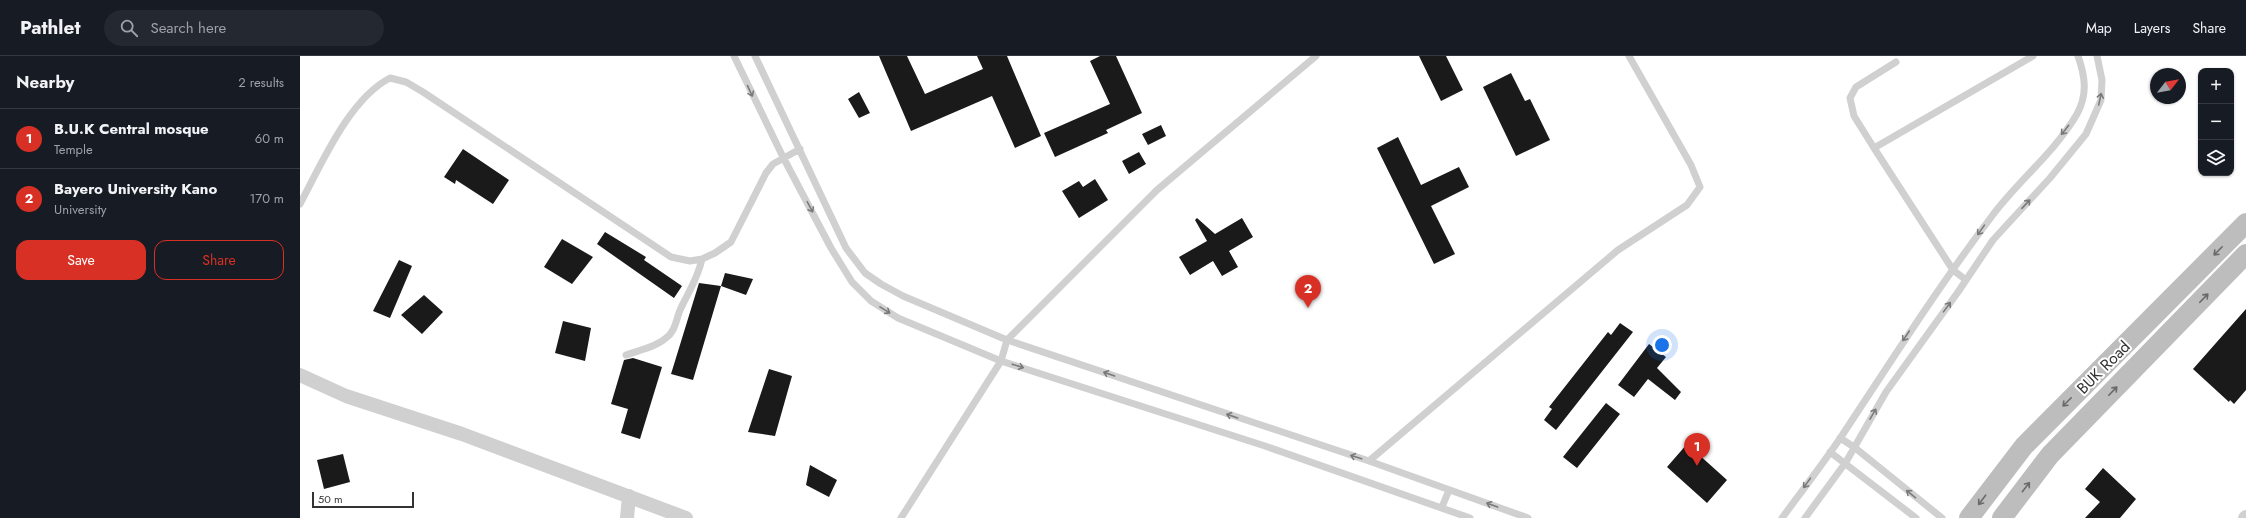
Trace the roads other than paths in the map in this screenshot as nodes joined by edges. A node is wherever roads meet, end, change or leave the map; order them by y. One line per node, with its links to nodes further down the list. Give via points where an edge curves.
1 (734, 56): 11 (lane, one-way to 11)
2 (755, 56): 10 (lane)
3 (1316, 56): 18 (lane, via 1157,190)
4 (1629, 56): 25 (lane, via 1691,165 1700,187 1687,205 1618,250)
5 (2033, 56): 9 (lane)
6 (2078, 56): 16 (lane, one-way to 16, via 2084,75 2085,93 2077,113 1993,214)
7 (2097, 56): 17 (lane, one-way to 7, via 1993,240 2086,134 2101,100 2102,80)
8 (1896, 62): 9 (lane, via 1866,79 1856,87 1850,98 1854,116)
9 (1874, 148): 16 (lane)
10 (800, 149): 11 (lane); 18 (lane, via 846,248 865,273 903,296)
11 (783, 157): 15 (lane, via 766,173 731,242); 20 (lane, one-way to 20, via 831,248 852,282 871,301 898,318)
12 (300, 204): 15 (lane, via 342,126 377,85 390,78 406,82 423,92 671,257 690,261)
13 (2246, 223): 39 (main road, BUK Road, one-way to 39, via 2024,446)
14 (2246, 254): 40 (main road, BUK Road, one-way to 14, via 2050,455)
15 (702, 259): 19 (lane, via 698,276 668,338)
16 (1953, 270): 17 (lane); 22 (lane, one-way to 22, via 1886,366)
17 (1966, 280): 23 (lane, one-way to 17, via 1886,392)
18 (1007, 340): 20 (lane); 25 (lane, one-way to 18)
19 (626, 355)
20 (1001, 361): 29 (lane, one-way to 29, via 1265,446); 32 (lane)
21 (300, 375): 28 (street, via 346,396 462,434)
22 (1840, 438): 23 (lane); 24 (lane)
23 (1854, 448): 26 (lane); 38 (lane, one-way to 23)
24 (1830, 452): 26 (lane); 35 (lane, one-way to 35)
25 (1369, 461): 27 (lane)
26 (1846, 462): 36 (lane); 37 (lane)
27 (1449, 490): 29 (lane); 34 (lane, one-way to 27)
28 (629, 496): 30 (street); 31 (street)
29 (1442, 507): 33 (lane)
30 (627, 518)
31 (686, 518)
32 (900, 518)
33 (1470, 518)
34 (1528, 518)
35 (1782, 518)
36 (1805, 518)
37 (1916, 518)
38 (1942, 518)
39 (1969, 518)
40 (2002, 518)

